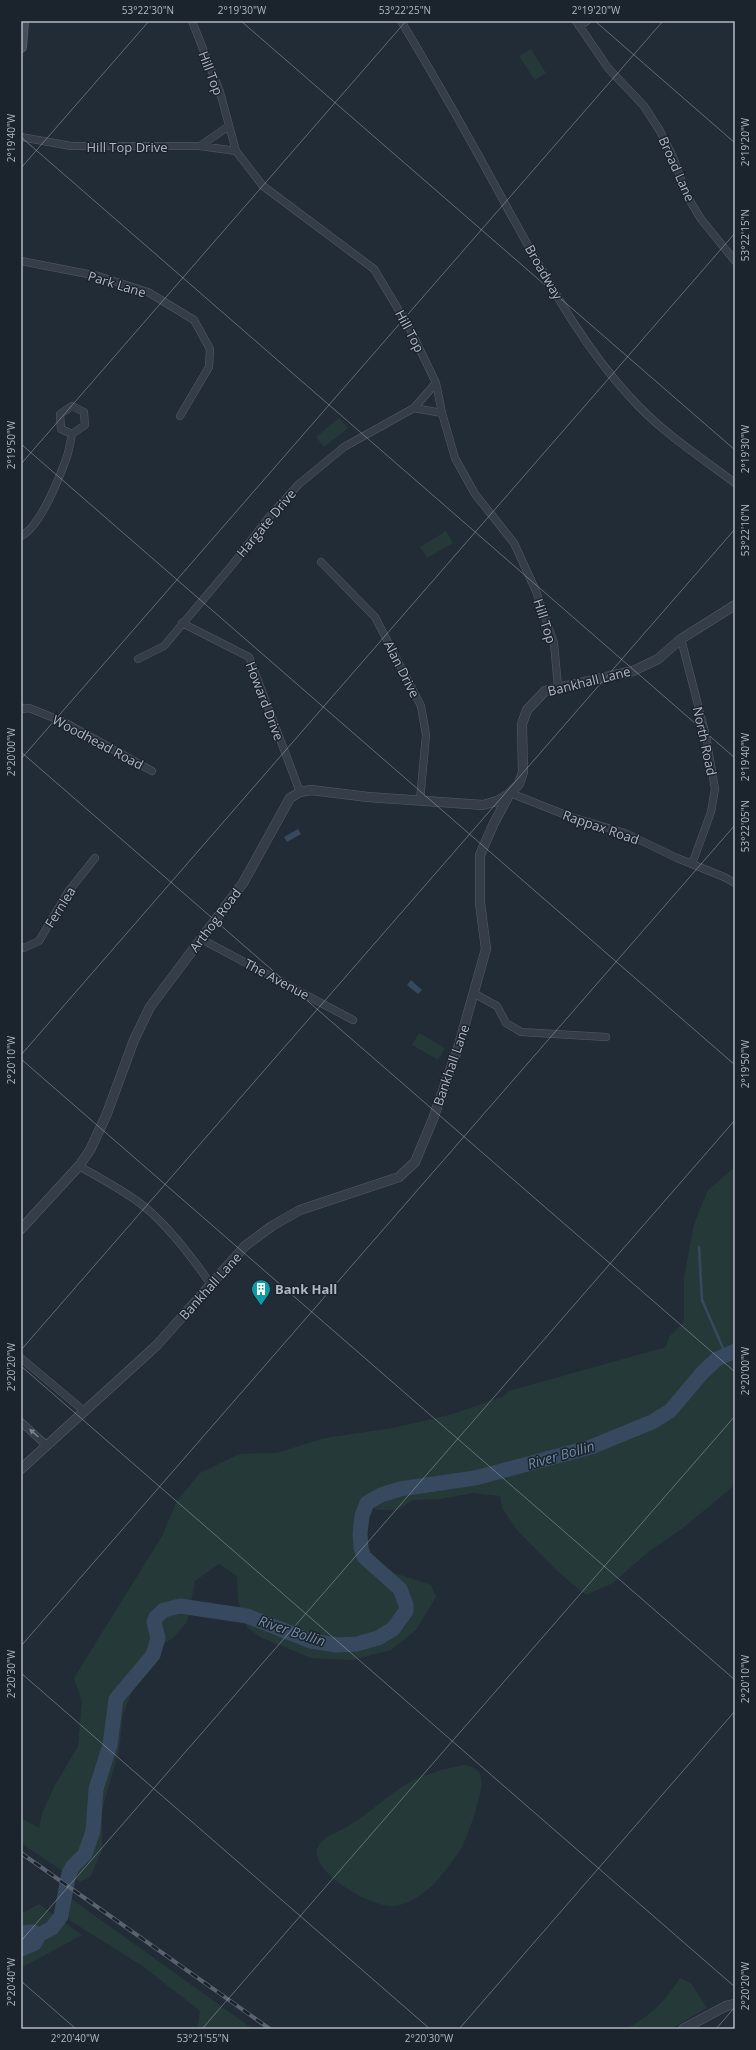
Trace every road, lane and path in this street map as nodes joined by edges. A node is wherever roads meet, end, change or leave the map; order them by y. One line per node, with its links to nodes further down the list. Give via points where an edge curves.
1 (23, 21): 6 (main road)
2 (192, 21): 8 (street, Hill Top, via 220,92)
3 (401, 21): 19 (street, Broadway, via 552,288 589,348 630,398 674,437)
4 (587, 21): 5 (street)
5 (577, 23): 13 (street, Broad Lane, via 608,68 644,106 673,157 687,196 701,219)
6 (21, 41): 7 (main road)
7 (21, 48)
8 (228, 126): 10 (street); 11 (street, Hill Top)
9 (21, 137): 10 (street, Hill Top Drive, via 71,146)
10 (200, 146): 11 (street, Hill Top Drive)
11 (236, 151): 14 (street, Hill Top, via 263,186 374,269 410,329)
12 (21, 261): 17 (street, Park Lane, via 98,276 148,292 194,320 210,349 209,368)
13 (735, 261)
14 (436, 383): 15 (street, Hargate Drive); 16 (street, Hill Top)
15 (414, 408): 16 (street); 23 (street, Hargate Drive, via 344,447 299,484)
16 (442, 413): 26 (street, Hill Top, via 455,458 475,494 514,543 536,591 554,643)
17 (180, 416)
18 (72, 434): 20 (street, via 66,461 42,513 28,533)
19 (735, 483)
20 (21, 536)
21 (321, 562): 31 (street, Alan Drive, via 375,617 421,706 426,736)
22 (735, 605): 24 (street, Bankhall Lane)
23 (182, 624): 25 (street, Hargate Drive, via 164,646); 29 (street, Howard Drive, via 249,657)
24 (682, 639): 26 (street, Bankhall Lane, via 658,658 632,671 594,681); 33 (street, North Road, via 706,736 715,789 711,812)
25 (138, 659)
26 (558, 686): 30 (street, Bankhall Lane, via 545,691 527,710 522,724 523,772 519,784)
27 (21, 708): 28 (street, Woodhead Road, via 29,708 64,722)
28 (152, 771)
29 (300, 792): 31 (street, via 311,790); 35 (street, Arthog Road, via 290,798 243,883)
30 (510, 793): 31 (street, via 497,801 483,805); 33 (street, Rappax Road, via 571,817 625,833); 37 (street, Bankhall Lane, via 480,855 480,903 486,949)
31 (420, 800)
32 (95, 858): 36 (street, Fernlea, via 68,892 39,941)
33 (692, 864): 34 (street, Rappax Road)
34 (735, 883)
35 (201, 939): 38 (street, The Avenue); 40 (street, Arthog Road, via 163,989 142,1022 106,1116 90,1150)
36 (21, 947)
37 (474, 994): 39 (street, via 497,1006 506,1023 521,1032); 42 (street, Bankhall Lane, via 440,1099 414,1162 399,1178 300,1210 272,1226 245,1246)
38 (353, 1020)
39 (606, 1036)
40 (79, 1166): 41 (street, Arthog Road); 42 (street, via 137,1201 188,1252)
41 (21, 1229)
42 (212, 1286): 44 (street, Bankhall Lane, via 157,1345)
43 (21, 1358): 44 (street)
44 (84, 1411): 46 (street, Bankhall Lane)
45 (21, 1422): 46 (street, one-way to 45)
46 (46, 1445): 47 (street, Bankhall Lane)
47 (21, 1469)
48 (735, 2004): 49 (street, via 726,2006)
49 (683, 2029)

